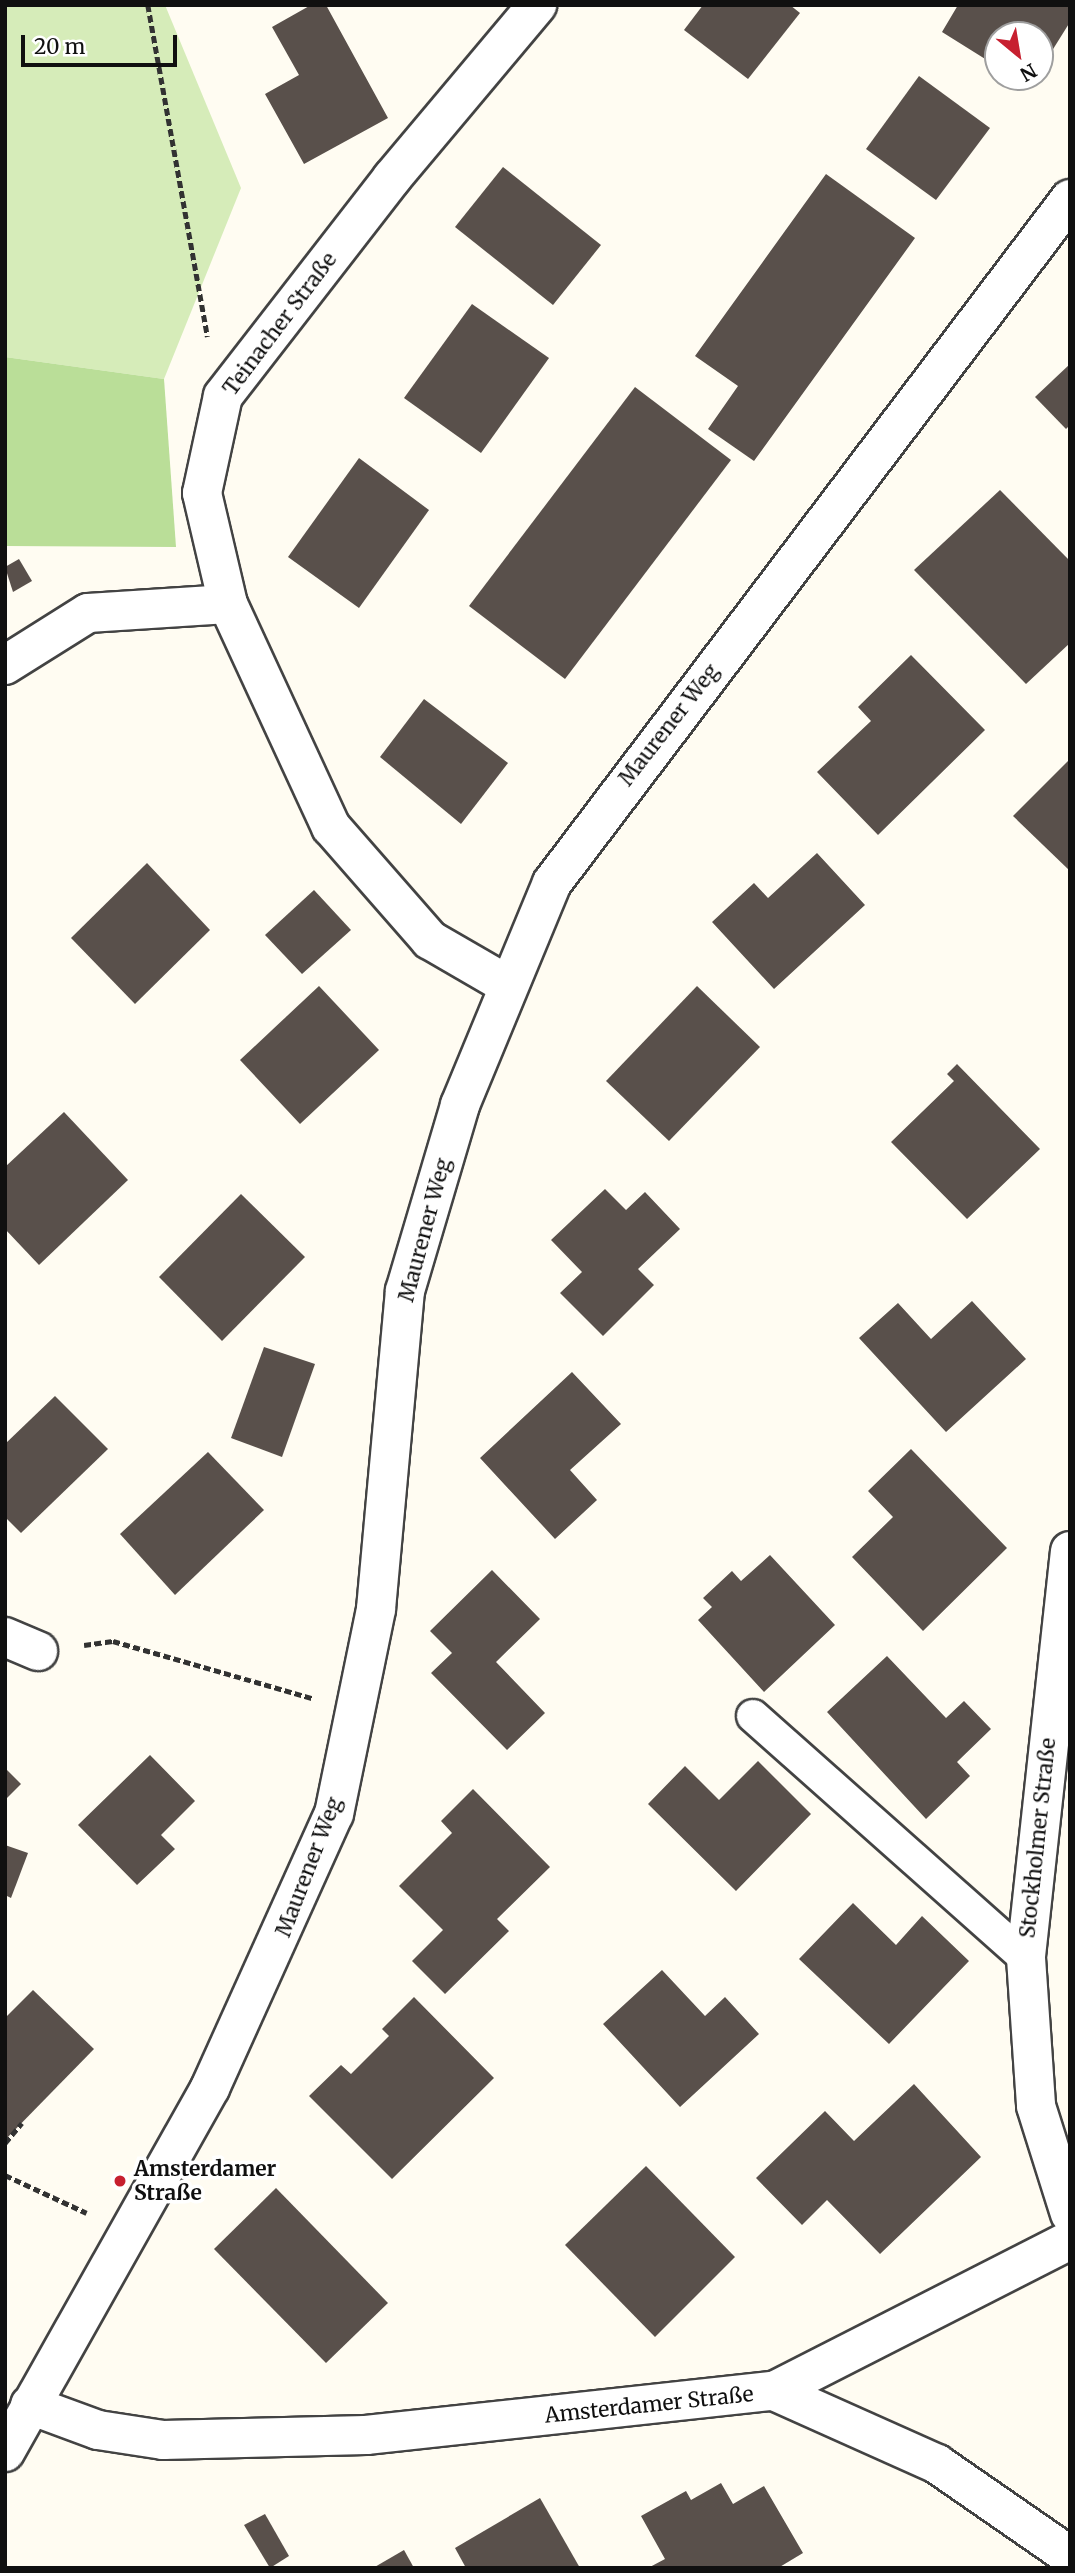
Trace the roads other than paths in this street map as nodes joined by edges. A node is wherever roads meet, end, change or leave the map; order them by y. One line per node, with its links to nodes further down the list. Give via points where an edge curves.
1 (537, 5): 3 (street, Teinacher Straße, via 392,178 223,396 202,493)
2 (1070, 199): 5 (street, Maurener Weg, via 600,814 552,883)
3 (228, 604): 4 (street, via 88,613); 5 (street, Teinacher Straße, via 331,827 430,940)
4 (5, 665)
5 (506, 984): 12 (street, Maurener Weg, via 460,1105 405,1291 376,1609 359,1710 334,1814 291,1919 210,2088)
6 (1070, 1551): 8 (street, Stockholmer Straße)
7 (753, 1716): 8 (lane, Stockholmer Straße)
8 (1026, 1958): 9 (street, Stockholmer Straße, via 1036,2106)
9 (1070, 2214)
10 (1070, 2240): 11 (street, Amsterdamer Straße)
11 (774, 2391): 12 (street, Amsterdamer Straße, via 366,2435 163,2440 98,2430); 14 (street, via 937,2464)
12 (30, 2405): 13 (street, Maurener Weg)
13 (5, 2452)
14 (1070, 2556)

